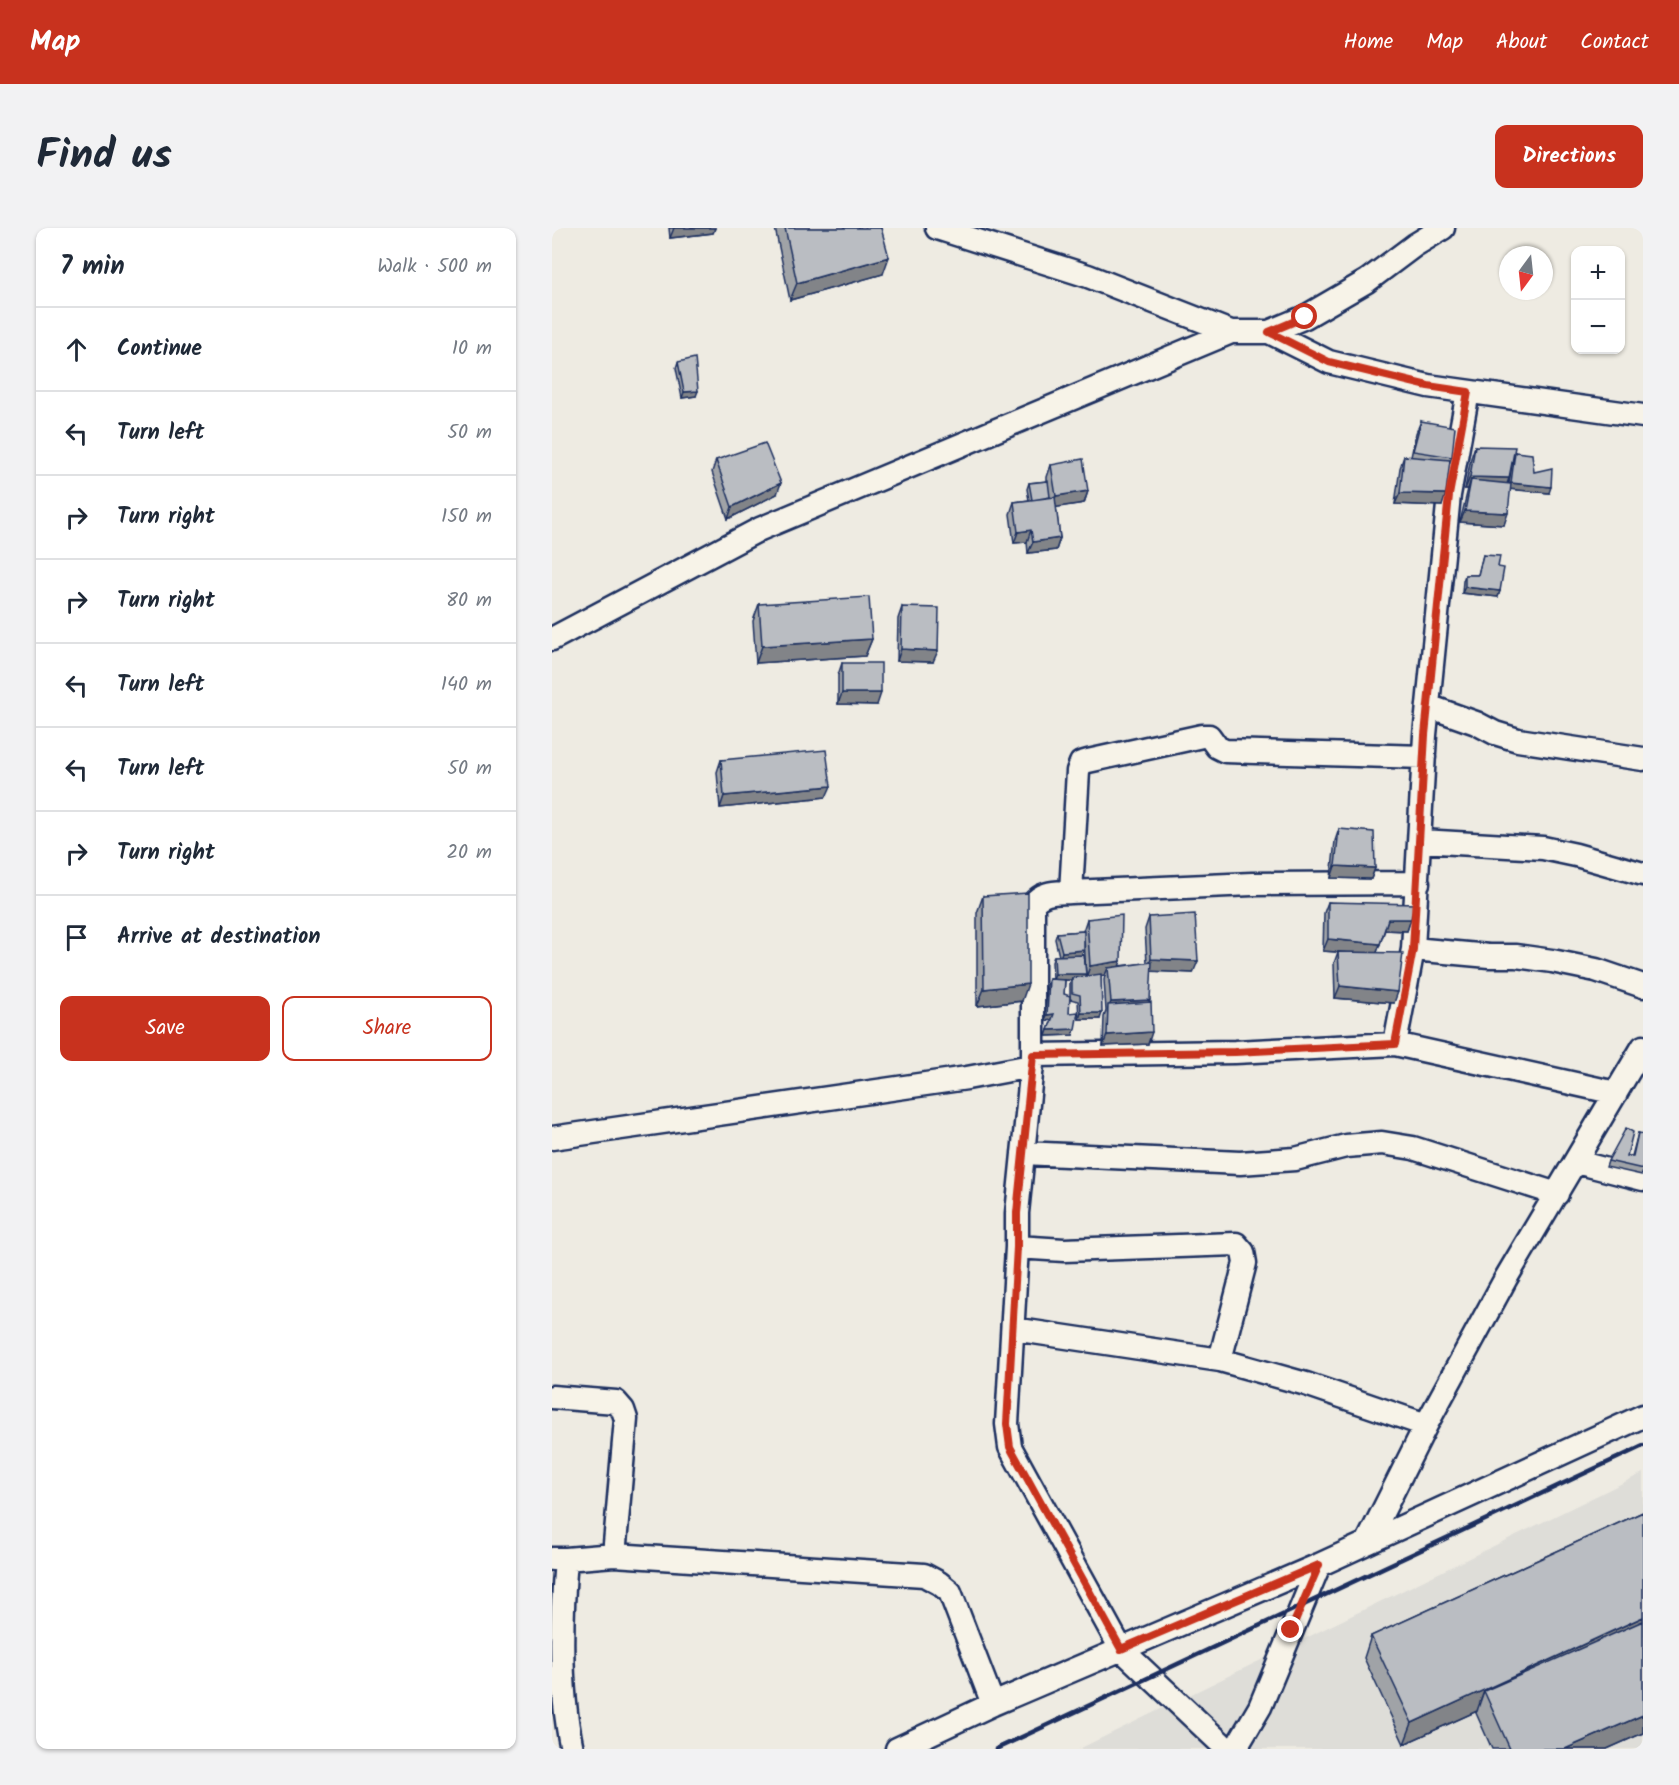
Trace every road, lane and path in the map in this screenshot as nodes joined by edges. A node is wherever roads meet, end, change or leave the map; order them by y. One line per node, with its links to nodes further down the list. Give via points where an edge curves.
1 (937, 228): 3 (street, via 1088,276)
2 (1443, 228): 4 (street, via 1367,281 1305,317)
3 (1231, 332): 4 (street); 7 (street, via 760,529)
4 (1269, 332): 5 (street, via 1329,362)
5 (1468, 392): 6 (street); 8 (street, via 1449,495)
6 (1643, 416)
7 (552, 639)
8 (1428, 706): 9 (street); 10 (street, via 1518,740)
9 (1424, 758): 11 (street); 14 (street, via 1225,752 1209,736 1202,736 1088,760 1078,771)
10 (1643, 759)
11 (1421, 841): 12 (street, via 1543,848); 13 (street)
12 (1643, 874)
13 (1418, 883): 14 (street, via 1252,884); 15 (street)
14 (1071, 892): 19 (street, via 1049,893 1034,904)
15 (1413, 949): 16 (street, via 1552,960); 17 (street)
16 (1643, 986)
17 (1395, 1044): 19 (street); 20 (street)
18 (1643, 1047): 20 (street)
19 (1032, 1061): 21 (street, via 944,1081); 22 (street)
20 (1616, 1093): 23 (street)
21 (552, 1138)
22 (1023, 1153): 25 (street, via 1240,1163 1295,1159 1346,1146 1382,1143 1413,1148); 26 (street)
23 (1576, 1162): 24 (street); 25 (street)
24 (1643, 1179)
25 (1557, 1194): 31 (street)
26 (1017, 1247): 27 (street); 28 (street, via 1064,1250 1236,1244 1245,1263)
27 (1013, 1329): 28 (street); 36 (street, via 1007,1424 1010,1447)
28 (1220, 1360): 31 (street)
29 (552, 1397): 33 (street, via 616,1402 624,1410)
30 (1643, 1416): 32 (street)
31 (1426, 1425): 32 (street)
32 (1368, 1541): 35 (street)
33 (614, 1555): 34 (street); 37 (street, via 924,1575 950,1592)
34 (559, 1559): 38 (street, via 563,1671)
35 (1319, 1565): 36 (street); 41 (street, via 1260,1707)
36 (1121, 1649): 37 (street); 40 (street)
37 (993, 1704): 39 (street)
38 (572, 1749)
39 (897, 1749)
40 (1227, 1749)
41 (1238, 1749)

